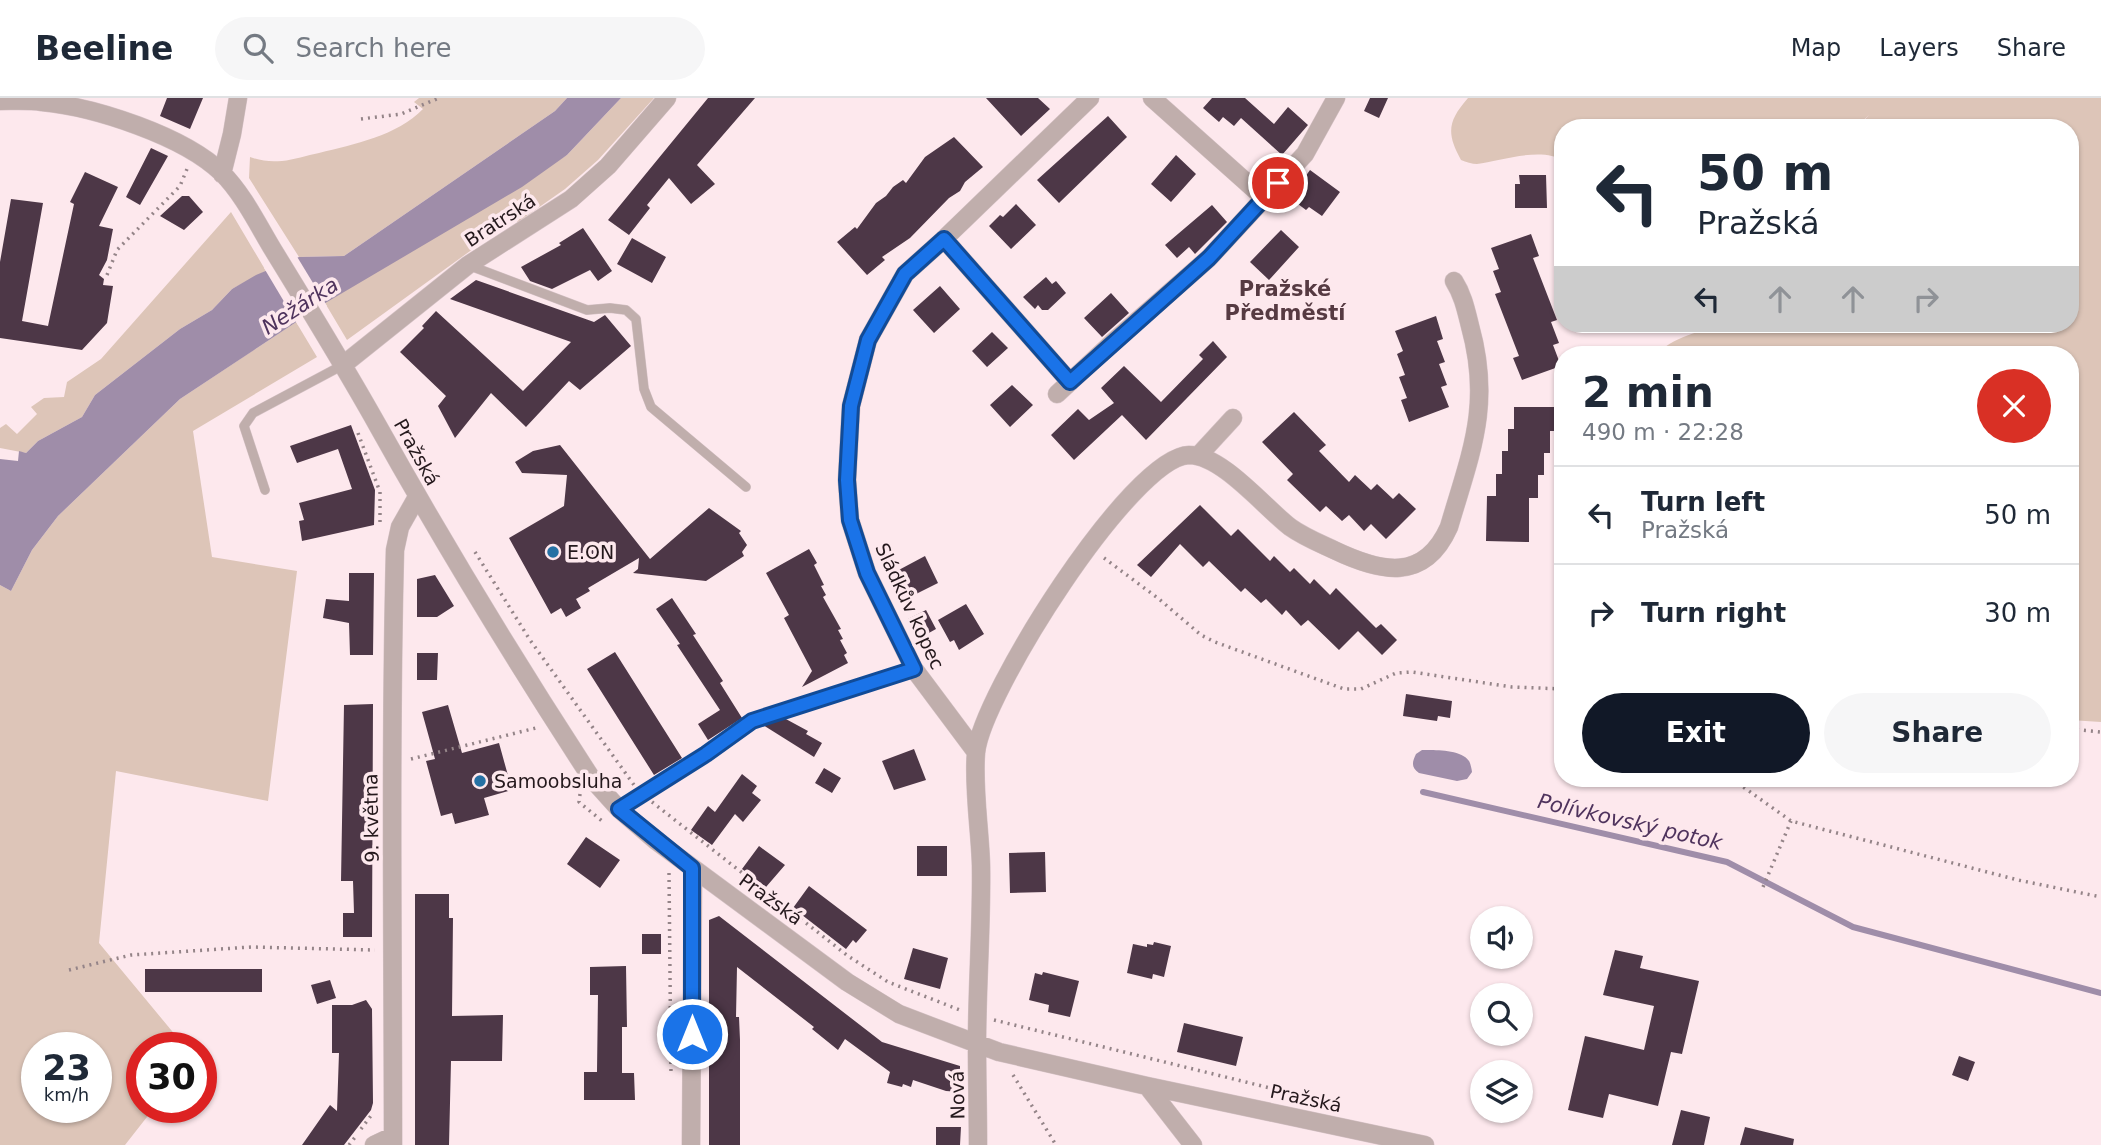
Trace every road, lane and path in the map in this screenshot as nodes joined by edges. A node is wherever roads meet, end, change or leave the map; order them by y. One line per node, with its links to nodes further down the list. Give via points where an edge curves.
1 (238, 98): 10 (street)
2 (439, 98): 8 (path, via 401,114)
3 (667, 98): 13 (street, Bratrská, via 608,166 571,199)
4 (1090, 98): 12 (street, Sládkův kopec)
5 (1152, 98): 11 (street)
6 (1336, 98): 11 (street, via 1305,153)
7 (0, 101): 10 (street, via 67,105 114,118 167,137)
8 (360, 119)
9 (188, 167): 14 (path, via 180,186 117,250)
10 (222, 174): 16 (street, Pražská)
11 (1264, 198): 17 (street, via 1209,258)
12 (944, 239): 17 (street); 28 (street, Sládkův kopec, via 905,274 868,340 851,406 850,520 867,573)
13 (468, 265): 16 (street, Bratrská); 22 (lane, via 587,310 626,310 636,319 644,389 651,407)
14 (107, 275)
15 (1454, 281): 21 (street, via 1476,350 1480,414 1449,527 1428,559 1407,568 1354,560 1290,527 1218,464)
16 (340, 359): 23 (lane, via 253,413 244,426); 24 (street, Pražská)
17 (1070, 382): 18 (street)
18 (1057, 394)
19 (1233, 418): 21 (street)
20 (355, 425): 25 (path, via 380,492)
21 (1198, 456): 26 (street, via 1178,457 1162,466)
22 (746, 487)
23 (265, 490)
24 (417, 497): 30 (street, Pražská); 45 (street, 9. května, via 400,527 395,551)
25 (380, 528)
26 (1088, 547): 29 (path, via 1201,635 1344,689 1361,690 1396,673 1412,673); 33 (street, via 1052,596 995,699)
27 (545, 660): 37 (path)
28 (914, 669): 33 (street, Sládkův kopec); 37 (lane, via 752,721)
29 (1554, 689)
30 (556, 723): 34 (path); 38 (street, Pražská, via 592,779)
31 (2079, 730): 32 (path)
32 (2101, 732)
33 (976, 752): 47 (street, via 981,866)
34 (413, 759)
35 (1743, 787): 39 (path)
36 (580, 790): 40 (path, via 579,802)
37 (642, 794): 38 (lane); 47 (path, via 848,956 888,982)
38 (619, 809): 42 (street, Pražská)
39 (1791, 821): 43 (path); 44 (path)
40 (609, 826)
41 (660, 866): 50 (path, via 670,874)
42 (692, 868): 48 (street, Pražská, via 870,997 899,1014); 55 (street)
43 (1763, 887)
44 (2101, 897)
45 (394, 951): 46 (path, via 251,947 131,956); 53 (street, 9. května)
46 (69, 970)
47 (978, 1016): 48 (street); 52 (path, via 1327,1102)
48 (977, 1044): 49 (street, Pražská); 56 (street, Nová)
49 (999, 1052): 51 (street, Pražská); 57 (path)
50 (671, 1076)
51 (1147, 1086): 52 (street, Pražská); 58 (street)
52 (1336, 1125): 59 (street, Pražská)
53 (393, 1141): 54 (street)
54 (374, 1145)
55 (691, 1145)
56 (978, 1145)
57 (1056, 1145)
58 (1193, 1145)
59 (1424, 1145)

